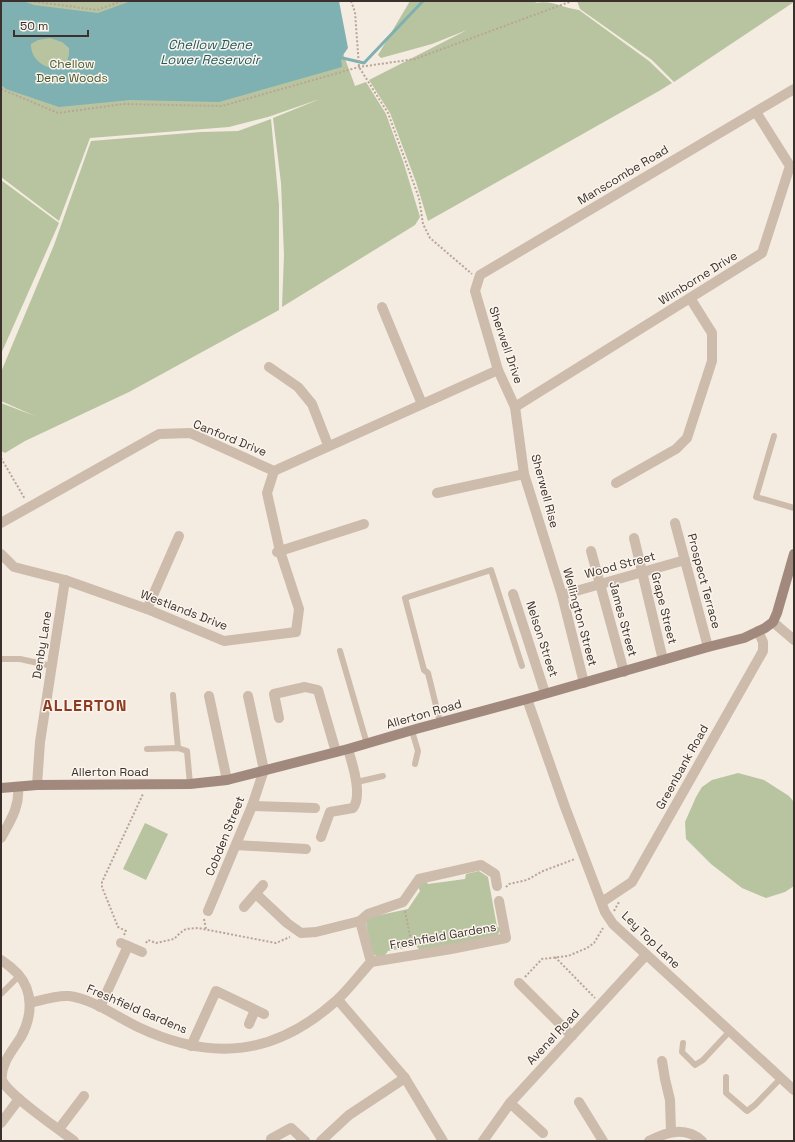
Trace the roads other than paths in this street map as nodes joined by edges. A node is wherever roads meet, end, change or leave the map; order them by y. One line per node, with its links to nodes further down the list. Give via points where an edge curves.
1 (794, 89): 2 (street, Manscombe Road)
2 (756, 112): 3 (street, Manscombe Road, via 480,275); 4 (street, Wimborne Drive, via 790,166 762,253)
3 (474, 291): 7 (street, Sherwell Drive)
4 (690, 298): 9 (street, Wimborne Drive); 14 (street, via 712,333 712,361 687,438 676,449)
5 (382, 307): 8 (street)
6 (269, 367): 11 (street, via 298,387 312,404)
7 (498, 370): 8 (street, Canford Drive); 9 (street, Sherwell Drive)
8 (422, 404): 11 (street, Canford Drive)
9 (515, 407): 13 (street, Sherwell Rise)
10 (774, 436): 16 (lane, via 756,497)
11 (328, 445): 12 (street, Canford Drive)
12 (274, 471): 17 (street, Canford Drive, via 190,433 159,434); 23 (street, Westlands Drive, via 267,493)
13 (524, 474): 15 (street); 26 (street, Sherwell Rise)
14 (616, 484)
15 (437, 493)
16 (794, 508)
17 (1, 523)
18 (675, 523): 27 (street, Prospect Terrace)
19 (364, 524): 23 (street)
20 (179, 536): 33 (street)
21 (634, 538): 28 (street, Grape Street)
22 (591, 551): 30 (street, James Street)
23 (278, 552): 33 (street, Westlands Drive, via 299,609 296,632 224,641)
24 (1, 554): 29 (street, Westlands Drive, via 14,567)
25 (794, 554): 34 (street)
26 (550, 558): 32 (street, Wellington Street)
27 (685, 560): 28 (street, Wood Street); 37 (street, Prospect Terrace)
28 (642, 572): 30 (street, Wood Street); 40 (street, Grape Street)
29 (65, 580): 33 (street, Westlands Drive); 41 (street, Denby Lane)
30 (600, 584): 32 (street, Wood Street); 43 (street, James Street)
31 (513, 594): 45 (street, Nelson Street)
32 (562, 595): 44 (street, Wellington Street)
33 (148, 609)
34 (773, 622): 35 (street, Allerton Road); 36 (street)
35 (758, 631): 37 (street, Allerton Road, via 744,638); 77 (street, Greenbank Road, via 763,642 763,651 632,882)
36 (794, 640)
37 (708, 647): 40 (street, Allerton Road)
38 (340, 651): 53 (lane)
39 (1, 659): 41 (lane, via 20,659)
40 (663, 660): 43 (street, Allerton Road)
41 (52, 666): 64 (street, Denby Lane, via 40,742)
42 (522, 666): 51 (lane, via 492,570 405,598)
43 (624, 672): 44 (street, Allerton Road)
44 (584, 683): 45 (street, Allerton Road)
45 (546, 693): 49 (street, Allerton Road)
46 (173, 695): 54 (lane)
47 (209, 696): 61 (street)
48 (248, 696): 59 (street)
49 (527, 699): 51 (street, Allerton Road); 77 (street, Ley Top Lane)
50 (279, 718): 57 (street, via 274,694 305,687 318,690)
51 (440, 722): 52 (street, Allerton Road)
52 (412, 731): 53 (street, Allerton Road); 58 (lane, via 418,751)
53 (367, 744): 56 (street, Allerton Road)
54 (178, 748): 55 (lane); 63 (lane, via 187,751)
55 (147, 749)
56 (348, 749): 57 (street, Allerton Road); 62 (street)
57 (336, 752): 59 (street, Allerton Road)
58 (415, 764)
59 (264, 770): 61 (street, Allerton Road); 67 (street, Cobden Street)
60 (383, 776): 62 (lane)
61 (227, 780): 63 (street, Allerton Road)
62 (357, 782): 69 (street, via 355,805 353,808 330,812)
63 (190, 784): 64 (street, Allerton Road)
64 (37, 786): 65 (street, Allerton Road)
65 (18, 787): 66 (street, Allerton Road); 70 (street, via 16,809)
66 (1, 788)
67 (252, 806): 68 (street); 71 (street, Cobden Street)
68 (315, 808)
69 (321, 837)
70 (1, 838)
71 (236, 846): 72 (street); 79 (street, Cobden Street)
72 (306, 849)
73 (263, 885): 75 (street)
74 (501, 887): 80 (street, via 495,874 481,865 419,879 403,902 368,914)
75 (256, 894): 78 (street); 80 (street, via 301,934)
76 (499, 901): 84 (street, Freshfield Gardens, via 506,938)
77 (602, 902): 82 (street, Ley Top Lane, via 613,924)
78 (244, 906)
79 (208, 911)
80 (360, 921): 84 (street)
81 (142, 952): 90 (street, via 124,944)
82 (646, 955): 92 (street, Ley Top Lane); 93 (street, Avenel Road)
83 (1, 960): 85 (street)
84 (371, 962): 88 (street, Freshfield Gardens)
85 (19, 976): 87 (lane); 89 (street)
86 (519, 983): 93 (street)
87 (1, 994)
88 (338, 1000): 95 (street, Freshfield Gardens, via 311,1021 261,1044 228,1049); 99 (street)
89 (30, 1003): 90 (street, Freshfield Gardens, via 68,996); 97 (street, via 26,1027 2,1064)
90 (100, 1007): 95 (street, Freshfield Gardens, via 139,1027)
91 (249, 1024): 95 (street, via 260,1012 216,991)
92 (730, 1031): 94 (lane, via 695,1065 682,1052); 100 (street, Ley Top Lane)
93 (572, 1036): 105 (street, Avenel Road)
94 (683, 1043)
95 (191, 1046)
96 (662, 1061): 108 (street, via 670,1100)
97 (1, 1070): 103 (street, via 5,1086)
98 (726, 1077): 100 (lane, via 726,1093 747,1111)
99 (405, 1078): 113 (street, via 348,1115); 114 (street)
100 (781, 1078): 101 (street, Ley Top Lane)
101 (794, 1090)
102 (84, 1096): 107 (street)
103 (19, 1099): 106 (street); 107 (street)
104 (580, 1102): 116 (street)
105 (510, 1103): 109 (street); 115 (street, Avenel Road)
106 (1, 1123)
107 (59, 1129): 110 (street)
108 (671, 1132): 117 (street); 118 (street, via 692,1135)
109 (543, 1133)
110 (74, 1141)
111 (272, 1141): 112 (street, via 291,1128)
112 (305, 1141)
113 (322, 1141)
114 (443, 1141)
115 (483, 1141)
116 (603, 1141)
117 (649, 1141)
118 (702, 1141)

